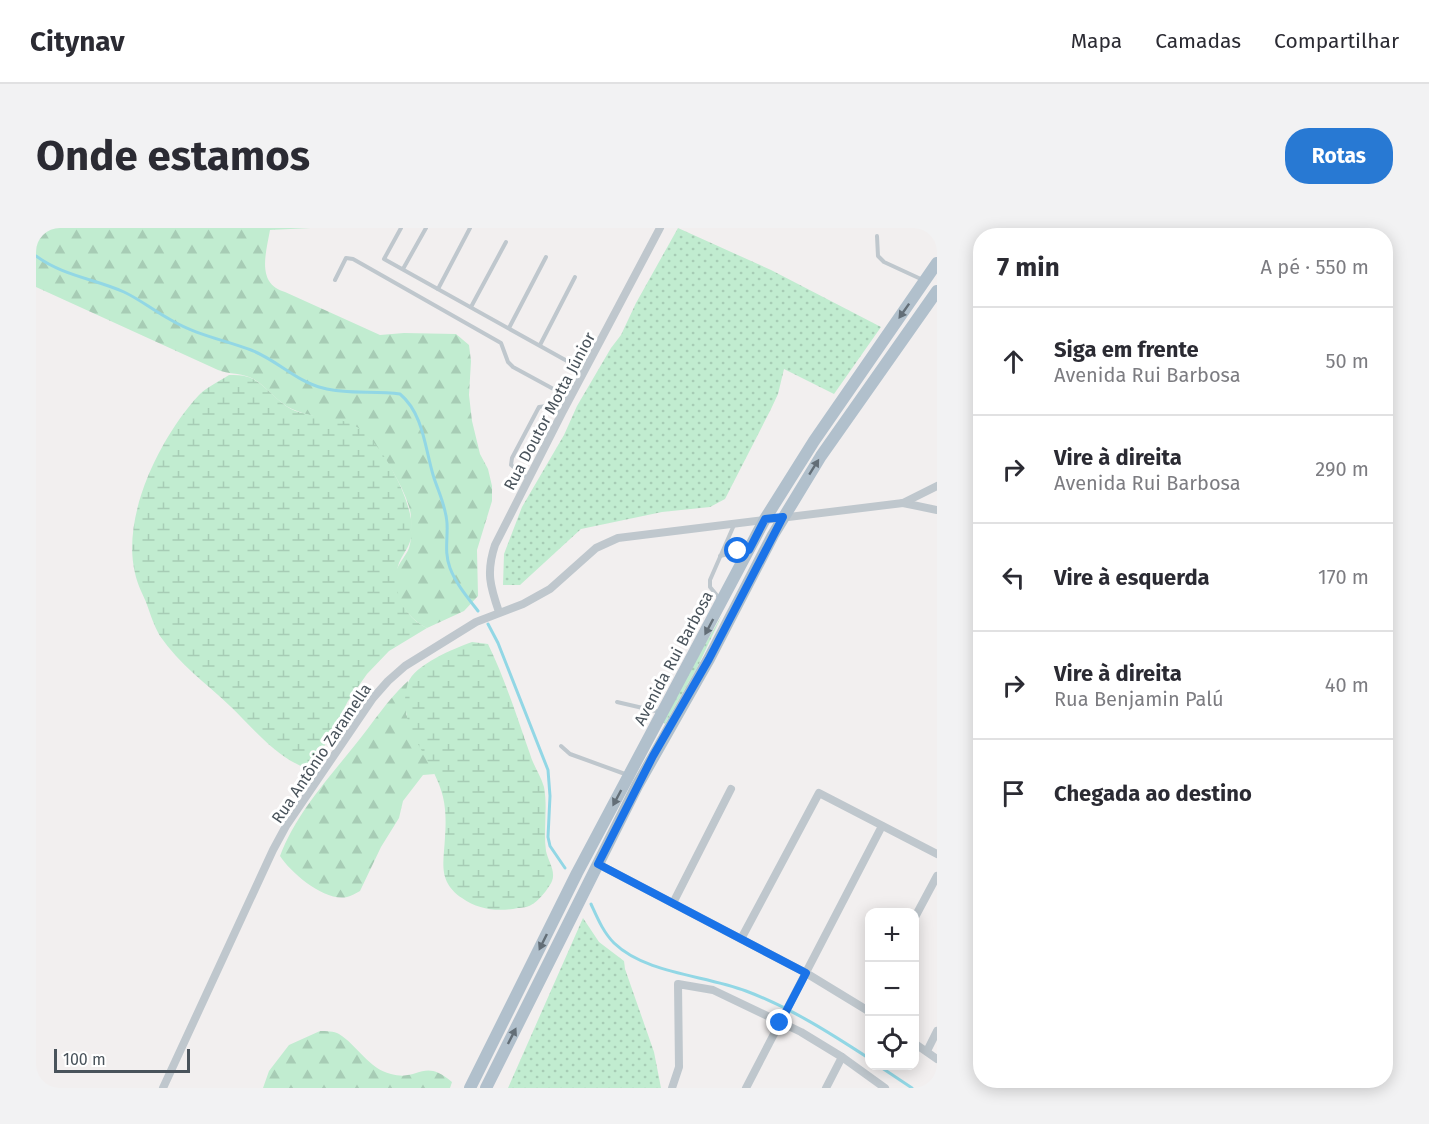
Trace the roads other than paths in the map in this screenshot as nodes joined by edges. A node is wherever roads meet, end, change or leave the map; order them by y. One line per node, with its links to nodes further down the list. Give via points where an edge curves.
1 (401, 228): 9 (lane, via 384,259)
2 (426, 228): 9 (lane)
3 (470, 228): 13 (lane)
4 (660, 228): 18 (street, Rua Doutor Motta Júnior)
5 (877, 236): 12 (lane, via 878,256 884,262)
6 (506, 242): 15 (lane)
7 (546, 257): 16 (lane)
8 (937, 263): 12 (main road, Avenida Rui Barbosa)
9 (403, 269): 13 (lane)
10 (576, 277): 17 (lane)
11 (335, 279): 19 (lane, via 346,258 353,259 501,343 513,367)
12 (925, 281): 26 (main road, Avenida Rui Barbosa, one-way to 26)
13 (438, 289): 15 (lane)
14 (934, 299): 25 (main road, Avenida Rui Barbosa, one-way to 14, via 827,448)
15 (471, 307): 16 (lane)
16 (509, 328): 17 (lane)
17 (540, 345): 18 (lane)
18 (585, 371): 19 (street, Rua Doutor Motta Júnior)
19 (571, 399): 20 (street, Rua Doutor Motta Júnior)
20 (562, 412): 21 (street, Rua Doutor Motta Júnior); 21 (lane, via 538,407 512,458 511,465)
21 (529, 479): 31 (street, Rua Doutor Motta Júnior, via 490,561 490,586)
22 (937, 486): 23 (street)
23 (903, 503): 24 (street); 25 (street, Rua Antônio Zaramella)
24 (937, 510)
25 (783, 517): 26 (street, Rua Antônio Zaramella); 39 (main road, Avenida Rui Barbosa)
26 (765, 519): 27 (street, Rua Antônio Zaramella); 28 (main road, Avenida Rui Barbosa)
27 (735, 523): 29 (lane); 31 (street, Rua Antônio Zaramella, via 633,534 606,543 550,589)
28 (749, 550): 29 (lane); 30 (main road, Avenida Rui Barbosa)
29 (720, 556): 30 (lane, via 710,587)
30 (722, 601): 33 (main road, Avenida Rui Barbosa, one-way to 33)
31 (499, 612): 52 (street, Rua Antônio Zaramella, via 405,666 373,698 273,850)
32 (617, 702): 33 (lane)
33 (663, 713): 35 (main road, Avenida Rui Barbosa)
34 (561, 746): 35 (lane, via 570,754)
35 (629, 775): 53 (main road, Avenida Rui Barbosa, one-way to 53)
36 (731, 789): 41 (street)
37 (882, 826): 38 (street); 43 (street, via 819,793); 44 (street)
38 (937, 854)
39 (598, 864): 41 (street); 54 (main road, Avenida Rui Barbosa, one-way to 39)
40 (937, 876): 42 (street)
41 (673, 903): 43 (street)
42 (919, 911)
43 (741, 939): 44 (street)
44 (806, 973): 45 (street); 46 (street)
45 (865, 1007)
46 (782, 1019): 50 (street); 55 (street, via 713,990 678,984 679,1067); 56 (street)
47 (937, 1031): 49 (street)
48 (919, 1046): 49 (street)
49 (927, 1052): 51 (street)
50 (842, 1057): 57 (street); 58 (street)
51 (937, 1059)
52 (163, 1088)
53 (470, 1088)
54 (486, 1088)
55 (672, 1088)
56 (746, 1088)
57 (826, 1088)
58 (885, 1088)

